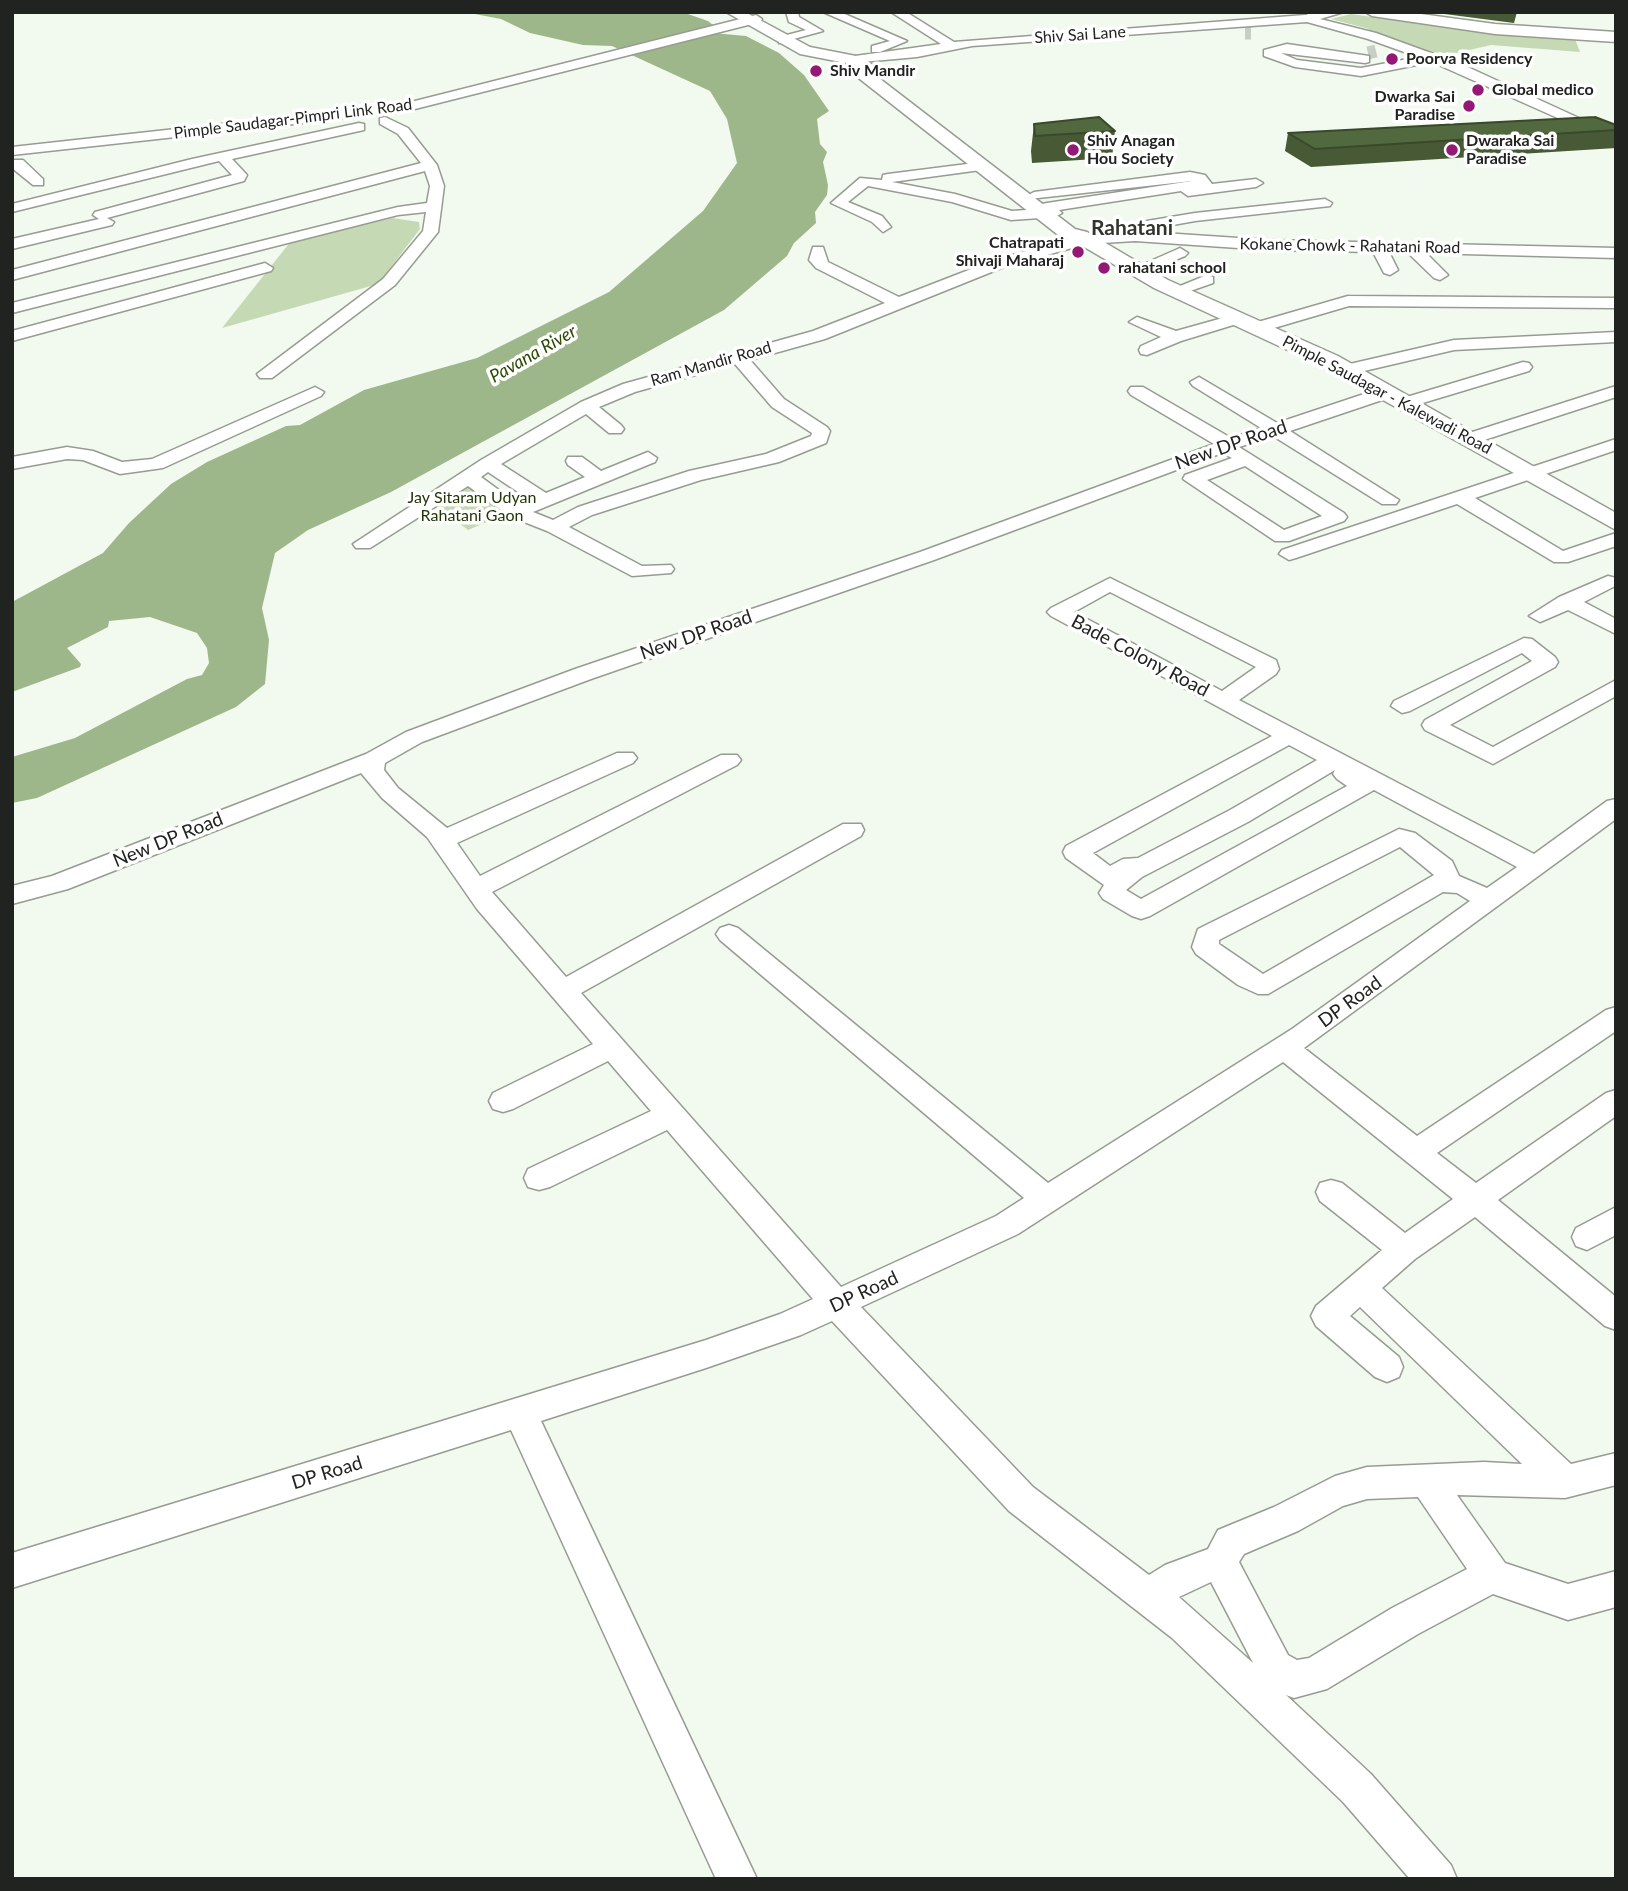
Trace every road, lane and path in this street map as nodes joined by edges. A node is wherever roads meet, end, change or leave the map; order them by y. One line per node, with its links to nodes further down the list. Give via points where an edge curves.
1 (792, 12): 13 (street, via 793,19 817,31)
2 (829, 12): 19 (street, via 901,41)
3 (1338, 12): 8 (street)
4 (1372, 12): 12 (main road, via 1495,29)
5 (1411, 12): 11 (main road)
6 (924, 13): 7 (street)
7 (900, 14): 14 (street)
8 (1312, 16): 10 (street, Shiv Sai Lane); 17 (street)
9 (743, 19): 13 (main road); 18 (street, Pimple Saudagar-Pimpri Link Road)
10 (1227, 26): 14 (street, Shiv Sai Lane); 15 (street, via 1234,33 1321,34)
11 (1616, 31)
12 (1616, 37)
13 (783, 40): 19 (main road, via 806,51)
14 (951, 46): 19 (street, Shiv Sai Lane)
15 (1390, 47): 16 (street); 20 (street)
16 (1371, 58): 16 (street, via 1285,48 1268,53 1285,61 1367,72); 20 (street)
17 (1433, 58): 20 (street); 24 (street)
18 (588, 59): 21 (street, Pimple Saudagar-Pimpri Link Road); 21 (street, Pimple Saudagar-Pimpri Link Road, via 541,74 531,84)
19 (848, 59): 23 (main road, Pimple Saudagar - Kalewadi Road)
20 (1418, 60)
21 (421, 105): 22 (street); 26 (street, Pimple Saudagar-Pimpri Link Road, via 97,139)
22 (386, 121): 25 (street); 27 (street, via 404,131)
23 (940, 128): 28 (main road, Pimple Saudagar - Kalewadi Road); 35 (main road, Pimple Saudagar - Kalewadi Road)
24 (1616, 140)
25 (223, 157): 36 (street); 38 (street, via 240,175 235,181)
26 (20, 163): 29 (street, Pimple Saudagar-Pimpri Link Road)
27 (430, 165): 37 (street, via 437,186); 44 (street)
28 (989, 171): 31 (street); 33 (street); 35 (main road, Pimple Saudagar - Kalewadi Road)
29 (12, 178)
30 (1117, 178): 35 (street)
31 (865, 181): 33 (street); 39 (street, via 838,205 877,219)
32 (1256, 183): 35 (street)
33 (905, 188): 35 (street, via 1011,216)
34 (1325, 203): 40 (street, via 1152,224)
35 (1042, 206): 35 (street, via 1190,176 1206,183); 41 (main road, Pimple Saudagar - Kalewadi Road)
36 (12, 208)
37 (434, 208): 52 (street, via 398,211); 73 (street, via 430,232 389,282)
38 (101, 216): 42 (street); 44 (street)
39 (883, 227)
40 (1135, 236): 41 (street, Kokane Chowk - Rahatani Road); 43 (street, Kokane Chowk - Rahatani Road)
41 (1083, 238): 54 (main road, Pimple Saudagar - Kalewadi Road); 60 (street, Ram Mandir Road, via 998,264)
42 (12, 244)
43 (1240, 244): 45 (street, Kokane Chowk - Rahatani Road); 48 (street)
44 (133, 245): 52 (street); 55 (street)
45 (1378, 247): 46 (street, Kokane Chowk - Rahatani Road); 53 (street)
46 (1411, 247): 50 (street, Kokane Chowk - Rahatani Road); 56 (street)
47 (818, 250): 60 (street, via 817,260 822,265)
48 (1203, 251)
49 (1180, 253): 54 (street)
50 (1616, 253)
51 (265, 268): 65 (street)
52 (165, 270): 62 (street)
53 (1390, 270)
54 (1136, 271): 59 (main road, Pimple Saudagar - Kalewadi Road)
55 (12, 275)
56 (1440, 275)
57 (1207, 280): 59 (street)
58 (236, 291): 69 (street)
59 (1176, 291): 64 (main road, Pimple Saudagar - Kalewadi Road)
60 (898, 303): 70 (street, Ram Mandir Road, via 819,335)
61 (1616, 303): 64 (street, via 1348,301)
62 (12, 308)
63 (1137, 322): 66 (street)
64 (1247, 323): 66 (street); 72 (main road, Pimple Saudagar - Kalewadi Road)
65 (12, 336)
66 (1175, 337): 68 (street)
67 (1616, 337): 72 (street, via 1454,345)
68 (1147, 350)
69 (12, 351)
70 (738, 356): 79 (street, Ram Mandir Road, via 629,388); 100 (street, via 778,403 821,430 820,439 772,458 696,475 585,511)
71 (1524, 367): 78 (street, New DP Road)
72 (1347, 370): 78 (main road, Pimple Saudagar - Kalewadi Road)
73 (266, 374)
74 (1199, 382): 81 (street)
75 (1137, 391): 84 (street)
76 (1616, 391): 82 (street)
77 (316, 392): 89 (street, via 156,464 120,468 67,453)
78 (1397, 397): 81 (street, New DP Road); 82 (main road, Pimple Saudagar - Kalewadi Road)
79 (587, 407): 80 (street); 90 (street, Ram Mandir Road)
80 (615, 429)
81 (1278, 429): 84 (street, New DP Road); 96 (street)
82 (1469, 439): 91 (main road, Pimple Saudagar - Kalewadi Road)
83 (1616, 444): 91 (street)
84 (1227, 446): 86 (street, New DP Road); 87 (street)
85 (648, 458): 94 (street)
86 (1186, 459): 92 (street); 114 (street, New DP Road, via 927,556 583,674 414,737)
87 (1247, 460): 92 (street); 92 (street, via 1337,517 1282,537 1192,479)
88 (575, 461): 94 (street)
89 (12, 463)
90 (488, 464): 93 (street, Ram Mandir Road); 97 (street)
91 (1528, 472): 95 (street); 99 (main road, Pimple Saudagar - Kalewadi Road)
92 (1208, 473)
93 (468, 477): 98 (street); 102 (street, Ram Mandir Road)
94 (599, 478): 97 (street)
95 (1458, 496): 101 (street, via 1561,558); 103 (street)
96 (1389, 500)
97 (545, 501): 98 (street)
98 (516, 512): 100 (street)
99 (1612, 516)
100 (554, 527): 104 (street, via 639,572)
101 (1616, 539)
102 (363, 544)
103 (1289, 554)
104 (664, 569)
105 (1608, 582): 106 (street)
106 (1566, 601): 107 (street); 108 (street)
107 (1540, 616)
108 (1616, 628)
109 (1616, 687): 111 (street, via 1493,757)
110 (1223, 701): 110 (street, Bade Colony Road, via 1200,688 1058,612 1110,584 1268,665); 112 (street, Bade Colony Road)
111 (1433, 725): 111 (street, via 1547,662 1547,660 1524,644 1402,706)
112 (1287, 737): 116 (street, Bade Colony Road); 116 (street, via 1075,852 1108,878)
113 (625, 758): 119 (street)
114 (374, 759): 119 (street, via 372,771 390,793); 122 (street, New DP Road, via 59,883)
115 (729, 760): 121 (street)
116 (1327, 760): 116 (street, via 1133,871 1112,893 1141,910 1365,786); 120 (street, Bade Colony Road)
117 (1613, 813): 120 (street, DP Road)
118 (852, 830): 125 (street)
119 (442, 840): 121 (street)
120 (1536, 866): 123 (street, DP Road)
121 (476, 889): 125 (street)
122 (12, 895)
123 (1465, 895): 123 (street, via 1443,867 1406,839 1393,839 1207,935 1205,947 1258,985 1268,984); 128 (street, DP Road)
124 (729, 934): 136 (street)
125 (563, 991): 127 (street)
126 (1616, 1017): 132 (street)
127 (612, 1047): 129 (street); 131 (street)
128 (1284, 1048): 132 (street); 136 (street, DP Road)
129 (503, 1101)
130 (1616, 1101): 135 (street)
131 (671, 1115): 133 (street); 141 (street)
132 (1416, 1152): 135 (street)
133 (539, 1178)
134 (1331, 1192): 139 (street)
135 (1475, 1199): 139 (street); 142 (street)
136 (1029, 1213): 141 (street, DP Road)
137 (1616, 1219): 138 (street)
138 (1587, 1237)
139 (1404, 1250): 140 (street)
140 (1360, 1287): 143 (street, via 1327,1316); 147 (street)
141 (838, 1305): 144 (street, DP Road, via 706,1354); 152 (street, via 1021,1499)
142 (1616, 1316)
143 (1387, 1367)
144 (520, 1412): 149 (street, DP Road); 153 (street)
145 (1616, 1469): 147 (street)
146 (1427, 1481): 147 (street); 148 (street, via 1367,1483 1335,1492 1231,1542); 150 (street)
147 (1565, 1482)
148 (1220, 1562): 150 (street, via 1275,1668 1294,1679 1314,1676); 152 (street, via 1178,1577)
149 (12, 1571)
150 (1492, 1575): 151 (street, via 1568,1602)
151 (1616, 1589)
152 (1150, 1595): 154 (street, via 1351,1782)
153 (737, 1879)
154 (1437, 1879)

